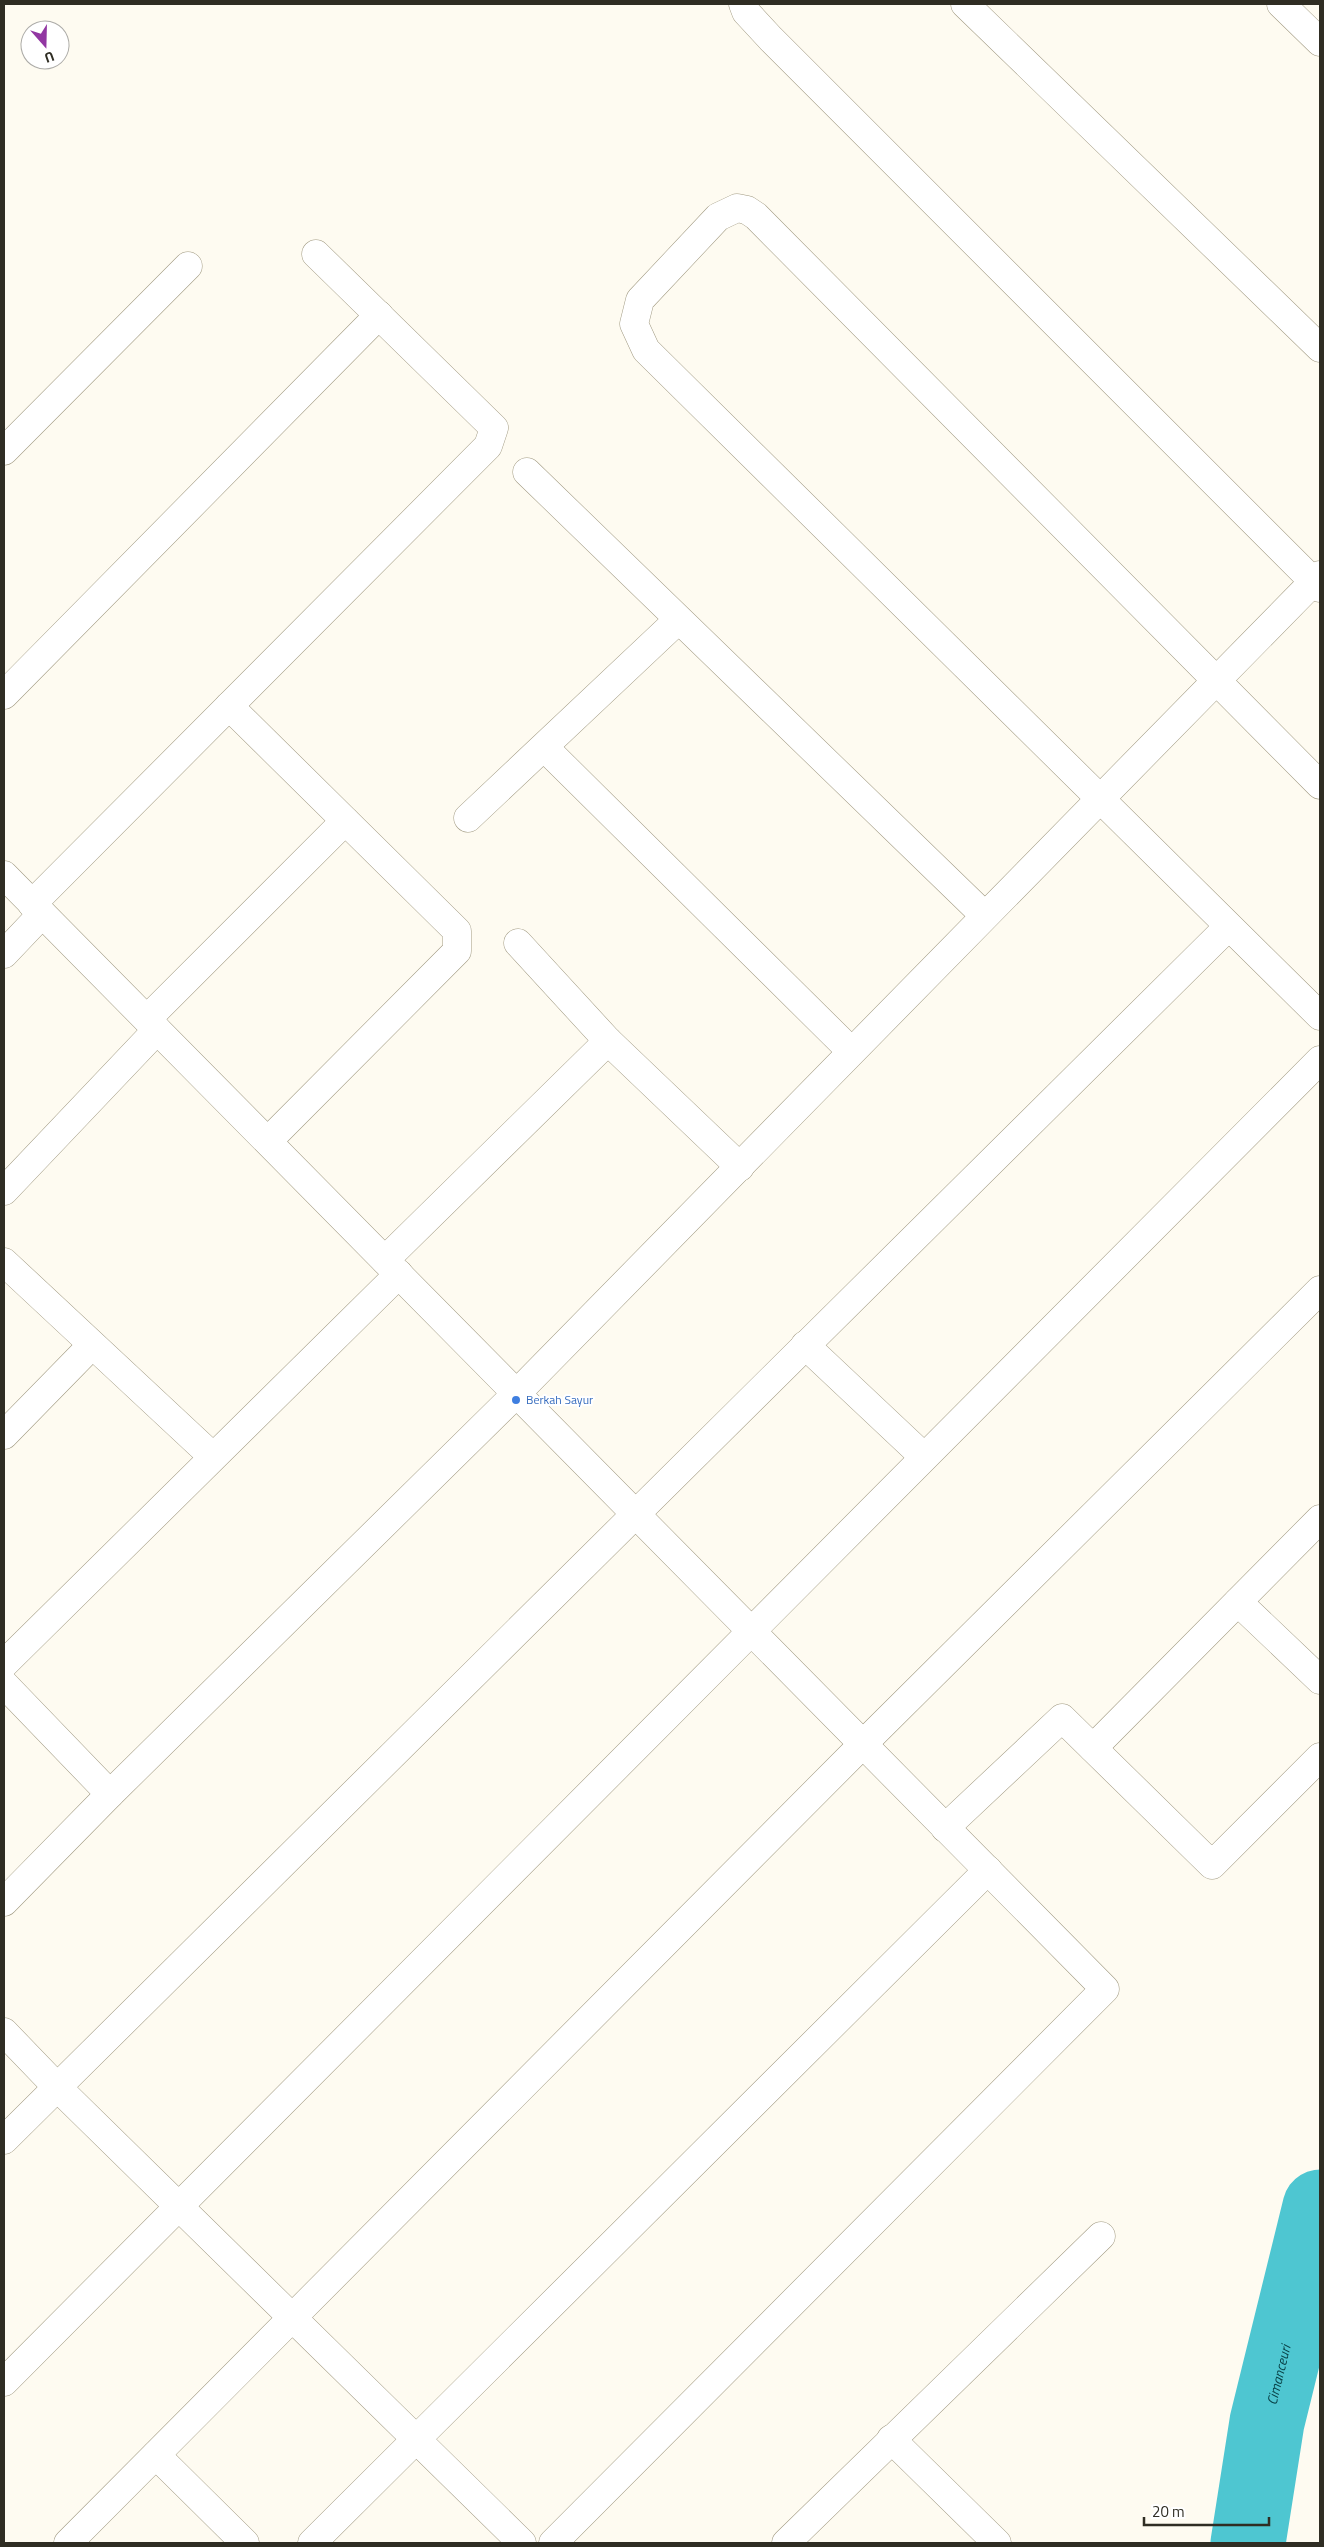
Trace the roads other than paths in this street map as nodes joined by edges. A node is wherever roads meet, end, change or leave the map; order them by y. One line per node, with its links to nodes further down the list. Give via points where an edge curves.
1 (743, 4): 11 (street, via 746,12 771,38)
2 (965, 4): 8 (street)
3 (1281, 4): 4 (street)
4 (1320, 42)
5 (316, 254): 7 (street)
6 (188, 266): 9 (street)
7 (379, 315): 14 (street); 15 (street, via 494,428 488,446)
8 (1320, 348)
9 (4, 451)
10 (527, 472): 12 (street)
11 (1318, 582): 13 (street)
12 (678, 620): 16 (street); 23 (street)
13 (1216, 681): 17 (street); 18 (street); 18 (street, via 756,216 737,208 718,217 640,300 634,324 646,350)
14 (4, 695)
15 (229, 706): 20 (street); 22 (street)
16 (545, 748): 19 (street); 30 (street)
17 (1320, 785)
18 (1101, 799): 23 (street); 24 (street)
19 (468, 818)
20 (345, 821): 28 (street); 32 (street, via 456,931 457,951)
21 (4, 875): 22 (street)
22 (37, 909): 26 (street); 28 (street)
23 (984, 915): 30 (street)
24 (1228, 927): 27 (street); 39 (street)
25 (518, 943): 29 (street)
26 (4, 954)
27 (1320, 1016)
28 (152, 1025): 32 (street); 34 (street)
29 (608, 1042): 33 (street); 36 (street)
30 (851, 1051): 33 (street)
31 (1320, 1060): 43 (street)
32 (268, 1141): 36 (street)
33 (740, 1167): 40 (street)
34 (4, 1191)
35 (4, 1262): 38 (street)
36 (392, 1267): 40 (street); 42 (street)
37 (1320, 1290): 51 (street)
38 (92, 1344): 41 (street); 42 (street)
39 (805, 1345): 43 (street); 44 (street)
40 (517, 1393): 44 (street); 54 (street)
41 (4, 1435)
42 (212, 1456): 48 (street)
43 (924, 1457): 47 (street)
44 (635, 1513): 47 (street); 59 (street)
45 (1320, 1519): 46 (street)
46 (1238, 1602): 49 (street); 52 (street)
47 (752, 1631): 51 (street); 61 (street)
48 (4, 1664)
49 (1320, 1680)
50 (4, 1684): 54 (street)
51 (862, 1744): 55 (street); 63 (street)
52 (1092, 1748): 53 (street, via 1212,1865); 55 (street, via 1062,1718)
53 (1320, 1757)
54 (110, 1794): 57 (street)
55 (946, 1828): 56 (street)
56 (988, 1870): 65 (street); 72 (street, via 1105,1988)
57 (4, 1902)
58 (4, 2032): 59 (street)
59 (56, 2086): 60 (street); 61 (street)
60 (4, 2140)
61 (178, 2206): 63 (street); 64 (street)
62 (1101, 2236): 66 (street)
63 (292, 2318): 65 (street); 67 (street)
64 (4, 2382)
65 (416, 2439): 70 (street); 71 (street)
66 (891, 2439): 73 (street); 74 (street)
67 (156, 2455): 68 (street); 69 (street)
68 (68, 2543)
69 (245, 2543)
70 (312, 2543)
71 (522, 2543)
72 (552, 2543)
73 (786, 2543)
74 (997, 2543)

